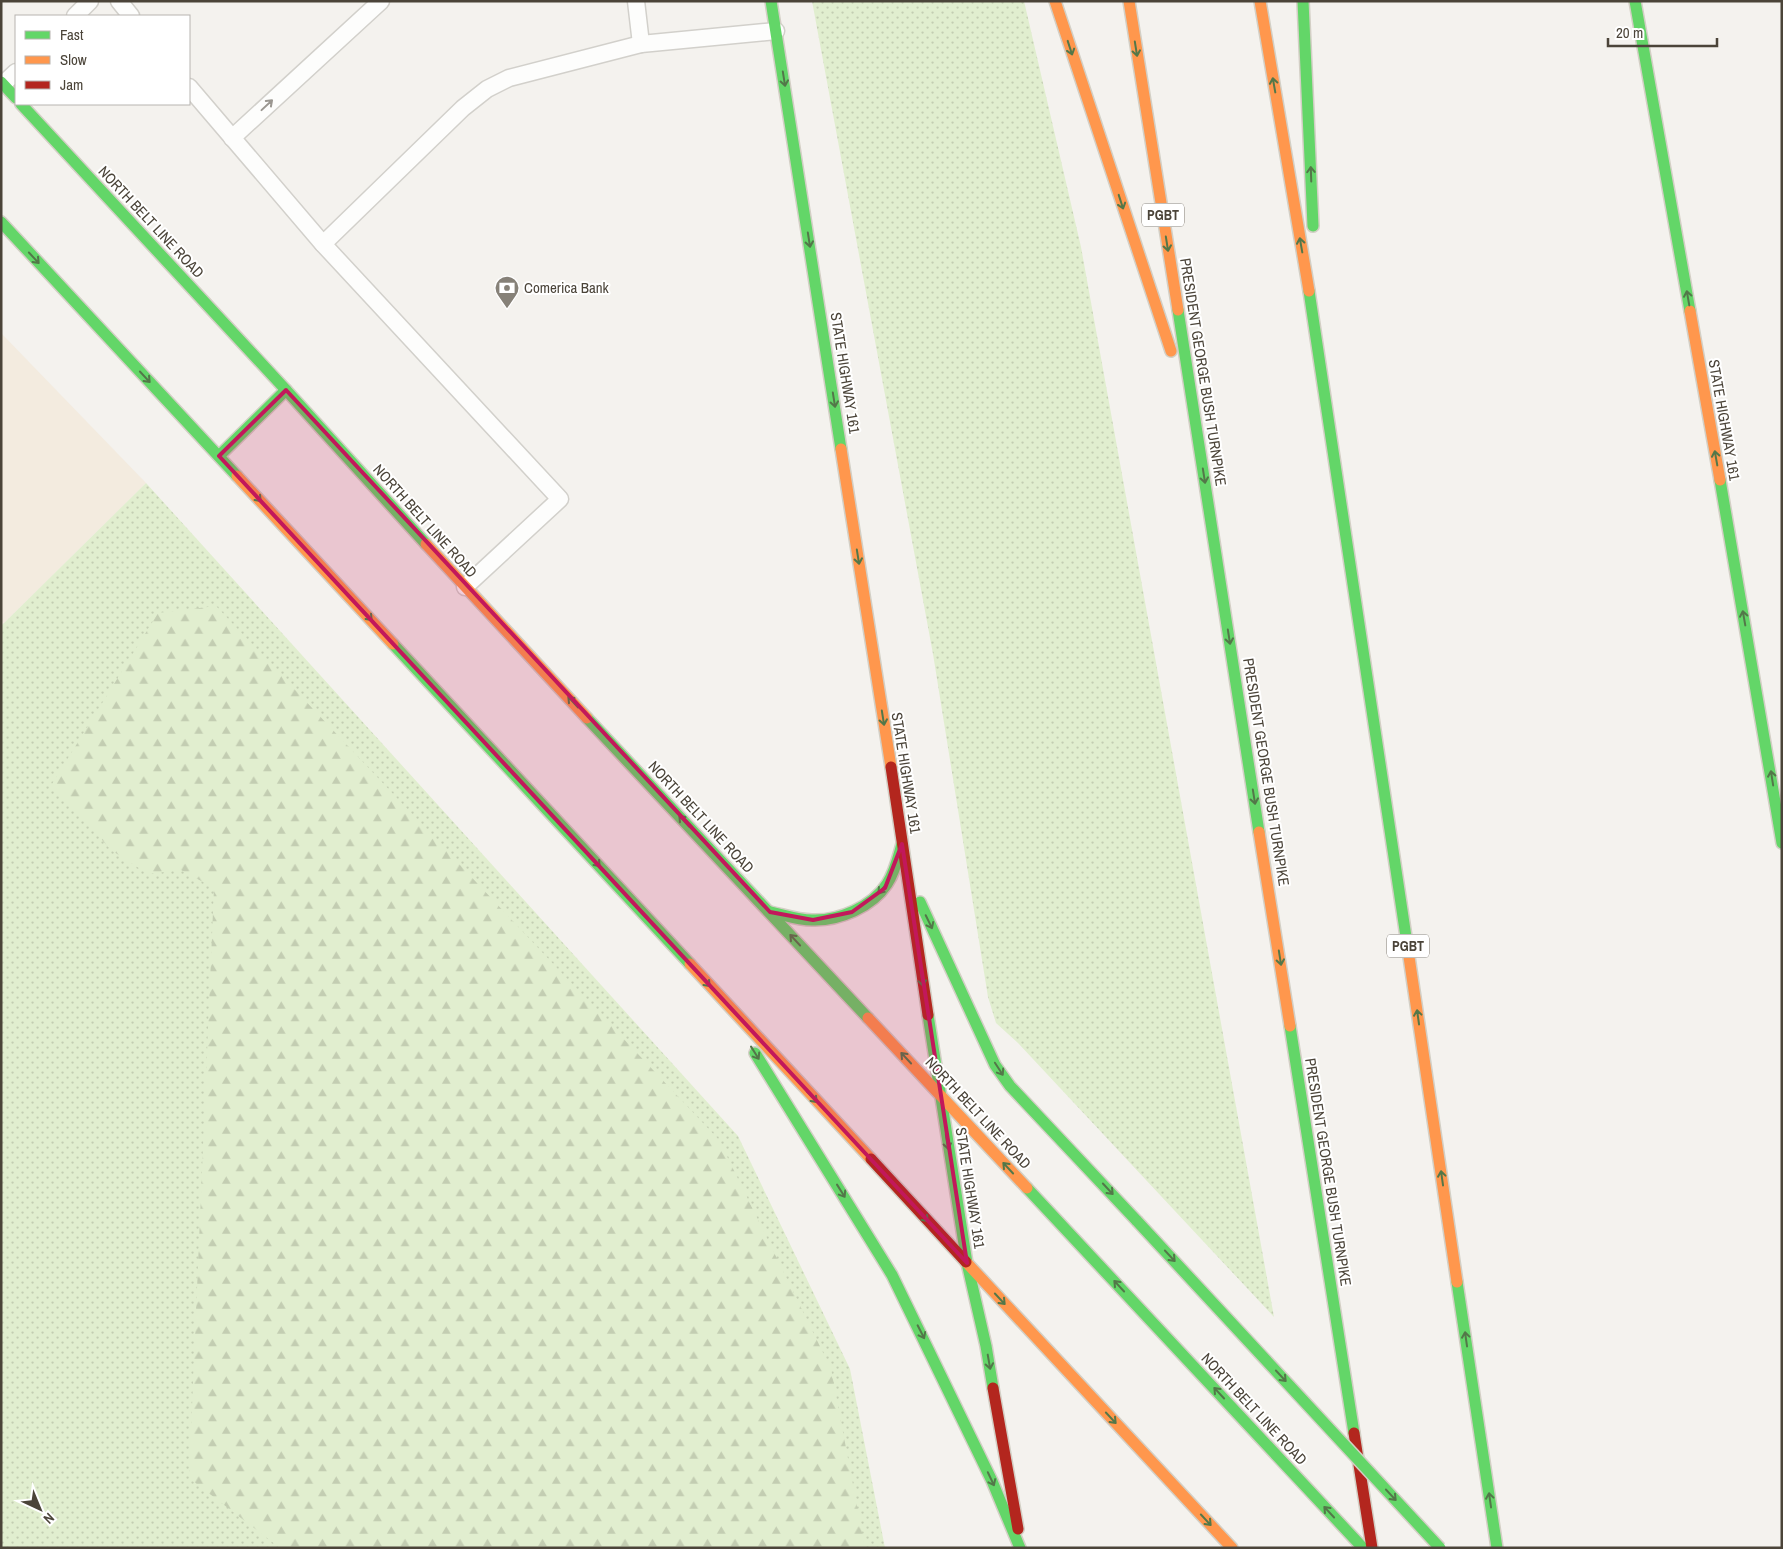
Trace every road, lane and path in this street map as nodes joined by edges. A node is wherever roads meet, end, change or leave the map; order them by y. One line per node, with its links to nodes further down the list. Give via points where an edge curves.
1 (90, 1): 11 (lane)
2 (119, 1): 12 (lane)
3 (381, 1): 20 (lane, one-way to 3)
4 (636, 1): 14 (lane)
5 (771, 1): 13 (main road, STATE HIGHWAY 161)
6 (1055, 1): 27 (main road, one-way to 27)
7 (1128, 1): 27 (main road, PRESIDENT GEORGE BUSH TURNPIKE / PGBT, one-way to 27)
8 (1260, 1): 25 (main road, PGBT, one-way to 8)
9 (1303, 1): 22 (main road, one-way to 9)
10 (1635, 1): 30 (main road, STATE HIGHWAY 161, one-way to 10)
11 (76, 15)
12 (130, 15)
13 (776, 31): 14 (lane); 31 (main road, STATE HIGHWAY 161, one-way to 31)
14 (641, 44): 23 (lane, via 509,78 487,89 463,108)
15 (15, 73): 16 (lane)
16 (2, 83): 18 (main road)
17 (190, 89): 20 (lane)
18 (15, 97)
19 (22, 105): 26 (main road, NORTH BELT LINE ROAD)
20 (232, 138): 23 (lane)
21 (1, 222): 28 (main road, one-way to 28)
22 (1314, 237)
23 (323, 244): 29 (lane, via 560,499)
24 (1314, 256): 25 (main road)
25 (1318, 345): 42 (main road, PGBT, one-way to 25)
26 (286, 390): 28 (main road); 29 (main road, NORTH BELT LINE ROAD)
27 (1197, 428): 40 (main road, PRESIDENT GEORGE BUSH TURNPIKE / PGBT, one-way to 40)
28 (219, 456): 34 (main road, one-way to 34)
29 (465, 587): 33 (main road, NORTH BELT LINE ROAD, one-way to 29)
30 (1782, 843)
31 (902, 844): 32 (main road, STATE HIGHWAY 161); 33 (main road, one-way to 33, via 885,888 852,912 813,920)
32 (908, 878): 35 (main road, STATE HIGHWAY 161, one-way to 35); 41 (main road, one-way to 41, bridge, via 996,1065 1010,1086)
33 (770, 912): 35 (main road, NORTH BELT LINE ROAD, one-way to 33)
34 (720, 997): 36 (main road, one-way to 36); 37 (main road, one-way to 37, via 892,1274 936,1361)
35 (939, 1094): 36 (main road, STATE HIGHWAY 161, one-way to 36); 39 (main road, NORTH BELT LINE ROAD, one-way to 35)
36 (967, 1264): 37 (main road, STATE HIGHWAY 161, one-way to 37, via 986,1346); 38 (main road, one-way to 38)
37 (1021, 1548)
38 (1232, 1548)
39 (1363, 1548)
40 (1372, 1548)
41 (1440, 1548)
42 (1497, 1548)

